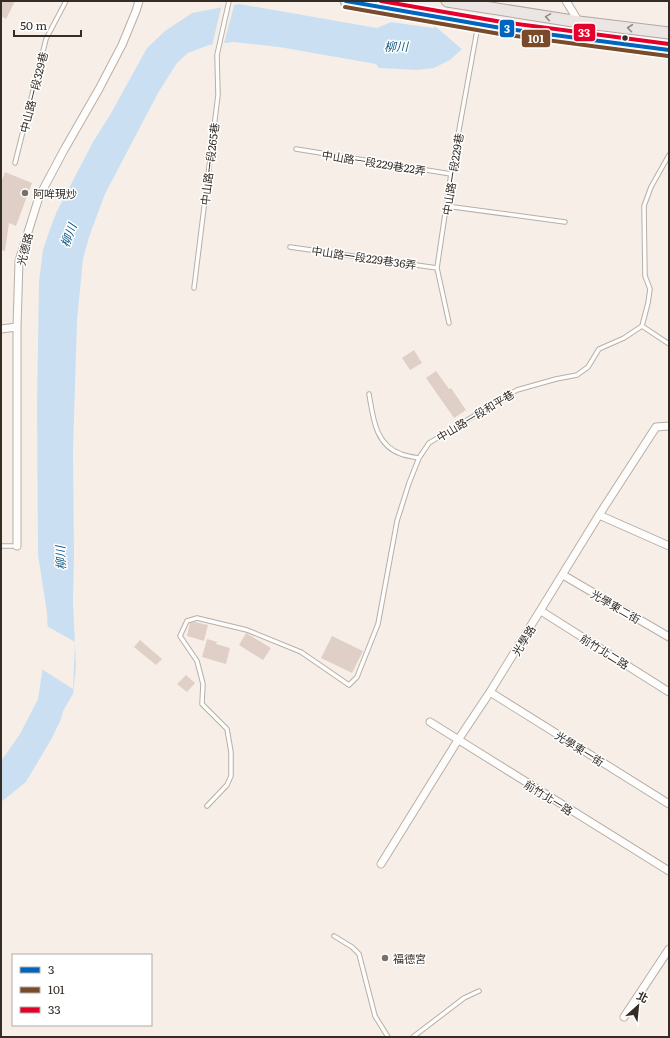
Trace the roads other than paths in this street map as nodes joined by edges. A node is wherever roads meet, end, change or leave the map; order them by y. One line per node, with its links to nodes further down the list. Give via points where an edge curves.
1 (66, 1): 14 (lane, 中山路一段329巷, via 46,38)
2 (139, 1): 23 (street, 光德路, via 103,83 39,197 19,261)
3 (228, 1): 20 (lane, 中山路一段265巷, via 217,55 218,95)
4 (346, 1): 8 (main road)
5 (447, 1): 7 (main road, one-way to 5)
6 (566, 1): 7 (street)
7 (579, 22): 9 (main road, one-way to 7); 10 (street)
8 (478, 24): 10 (main road); 15 (lane, 中山路一段229巷)
9 (669, 33)
10 (582, 40): 11 (main road)
11 (669, 50)
12 (296, 149): 15 (lane, 中山路一段229巷22弄)
13 (669, 155): 22 (lane, via 644,206 645,276 650,289)
14 (16, 163)
15 (451, 174): 16 (lane, 中山路一段229巷)
16 (446, 206): 17 (lane); 19 (lane, 中山路一段229巷)
17 (565, 222)
18 (290, 247): 19 (lane, 中山路一段229巷36弄)
19 (437, 268): 21 (lane, 中山路一段229巷)
20 (194, 288)
21 (448, 323)
22 (642, 326): 25 (lane); 28 (lane, 中山路一段和平巷, via 624,338 599,349 588,367 577,376 517,390 429,443)
23 (17, 327): 24 (street); 31 (street, 光德路)
24 (1, 329)
25 (669, 344)
26 (369, 394): 28 (lane, via 374,426 385,444 399,453)
27 (669, 426): 29 (street, 光學路, via 656,427)
28 (419, 458): 41 (lane, 中山路一段和平巷, via 397,521 378,624 357,678 349,685 300,652 246,630 196,618 187,621 180,636 197,661 203,684 202,704 227,729 231,752 231,776 227,786)
29 (599, 515): 32 (street); 33 (street, 光學路)
30 (1, 546): 31 (lane)
31 (17, 546)
32 (669, 546)
33 (563, 575): 34 (street, 光學路); 35 (street, 光學東二街)
34 (541, 611): 36 (street, 光學路); 37 (street, 前竹北二路)
35 (669, 637)
36 (490, 692): 39 (street, 光學路); 40 (street, 光學東一街)
37 (669, 692)
38 (430, 722): 39 (street, 前竹北一路)
39 (458, 740): 42 (street, 光學路); 43 (street, 前竹北一路)
40 (669, 804)
41 (207, 806)
42 (382, 864)
43 (669, 871)
44 (334, 936): 48 (lane, via 359,954 375,1016)
45 (669, 950): 47 (street)
46 (479, 991): 49 (lane, via 464,998)
47 (624, 1017)
48 (388, 1037)
49 (413, 1037)

